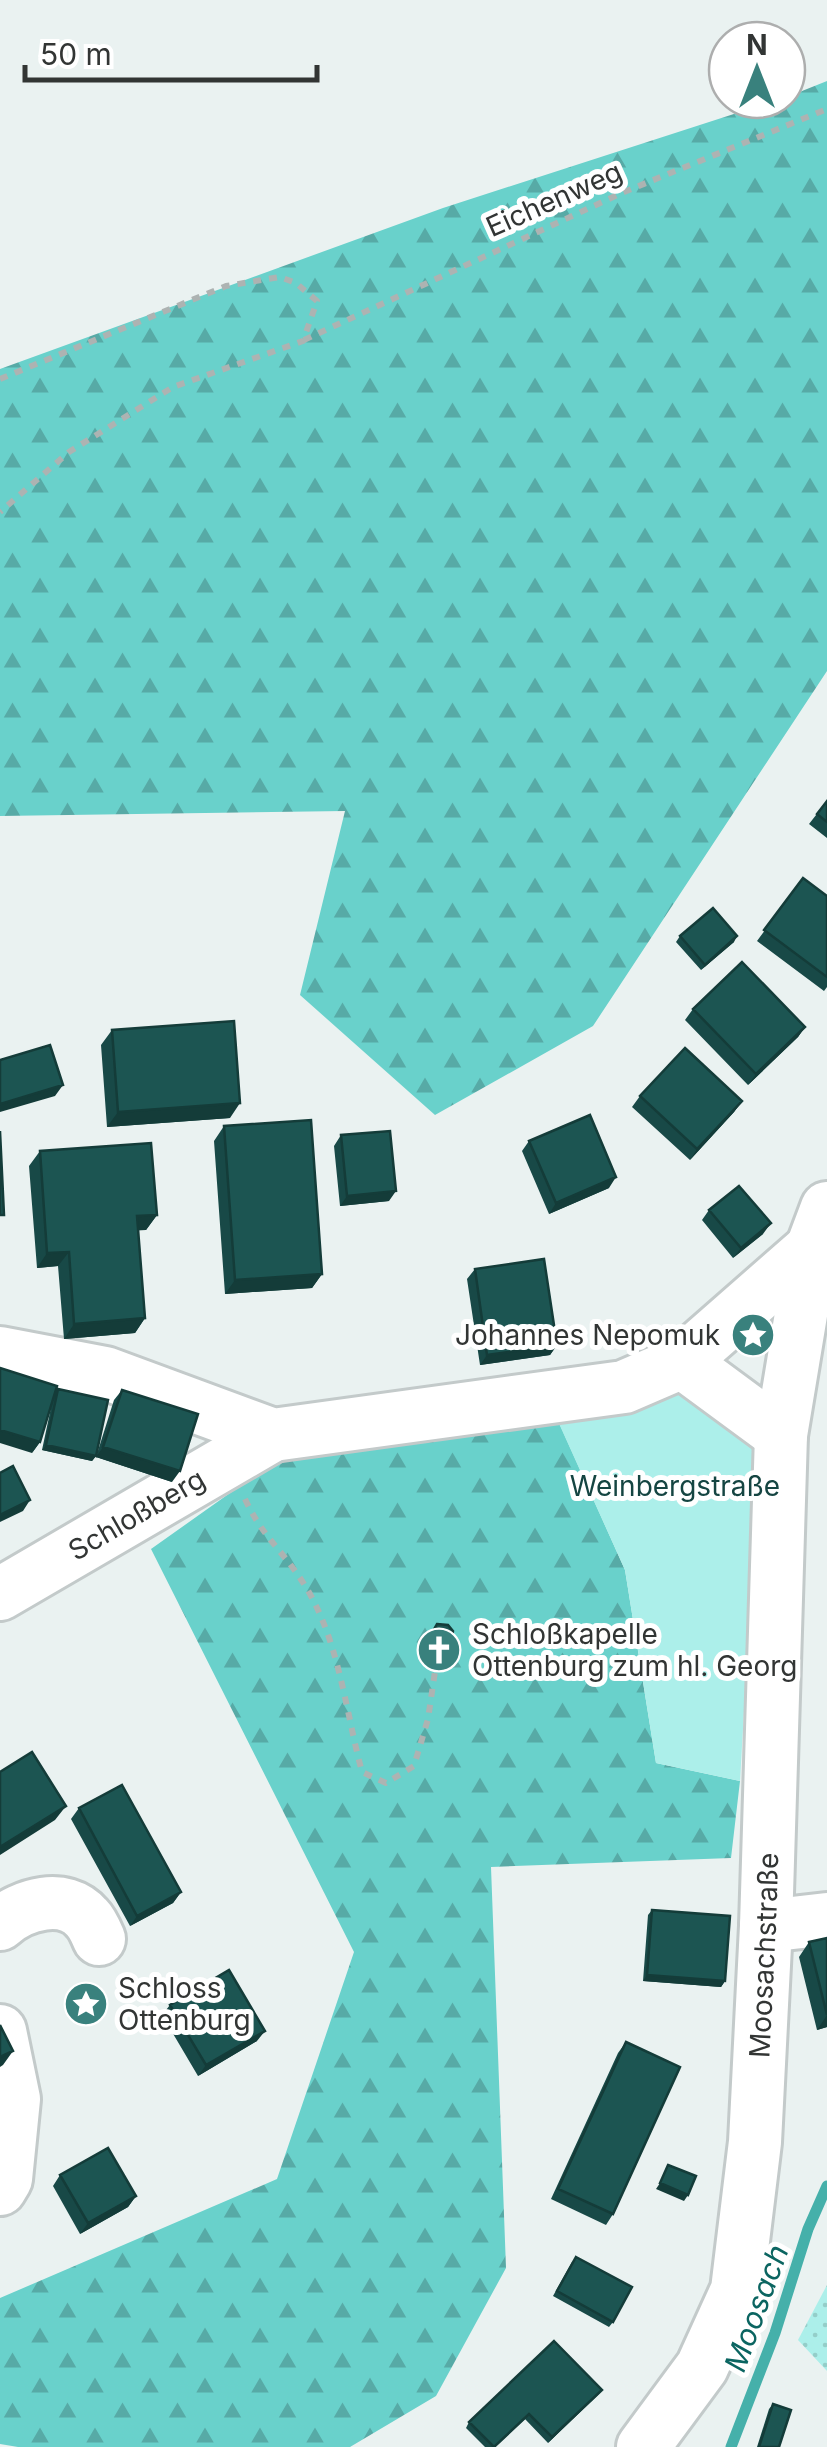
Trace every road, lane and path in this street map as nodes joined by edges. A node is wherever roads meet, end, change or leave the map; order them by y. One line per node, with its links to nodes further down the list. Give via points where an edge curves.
1 (827, 109): 2 (path, Eichenweg, via 624,192)
2 (303, 341): 3 (path, via 317,301 280,277 226,286); 4 (path, Eichenweg, via 173,386 69,452)
3 (0, 379)
4 (0, 512)
5 (819, 1228): 7 (street); 9 (street)
6 (0, 1353): 8 (street, via 105,1373)
7 (682, 1362): 8 (street, via 624,1387); 9 (street)
8 (273, 1435): 11 (street, Schloßberg)
9 (781, 1435): 15 (street, Moosachstraße)
10 (244, 1496): 12 (path, via 257,1526 303,1582 333,1646 362,1772 386,1782 414,1766)
11 (0, 1594)
12 (438, 1651)
13 (827, 1920): 15 (street)
14 (0, 1924): 16 (street, via 40,1902 68,1905 86,1916)
15 (766, 1926): 19 (street, Moosachstraße, via 755,2142 737,2290 702,2367)
16 (100, 1939)
17 (0, 2030): 18 (street, via 14,2099)
18 (0, 2189)
19 (643, 2447)

